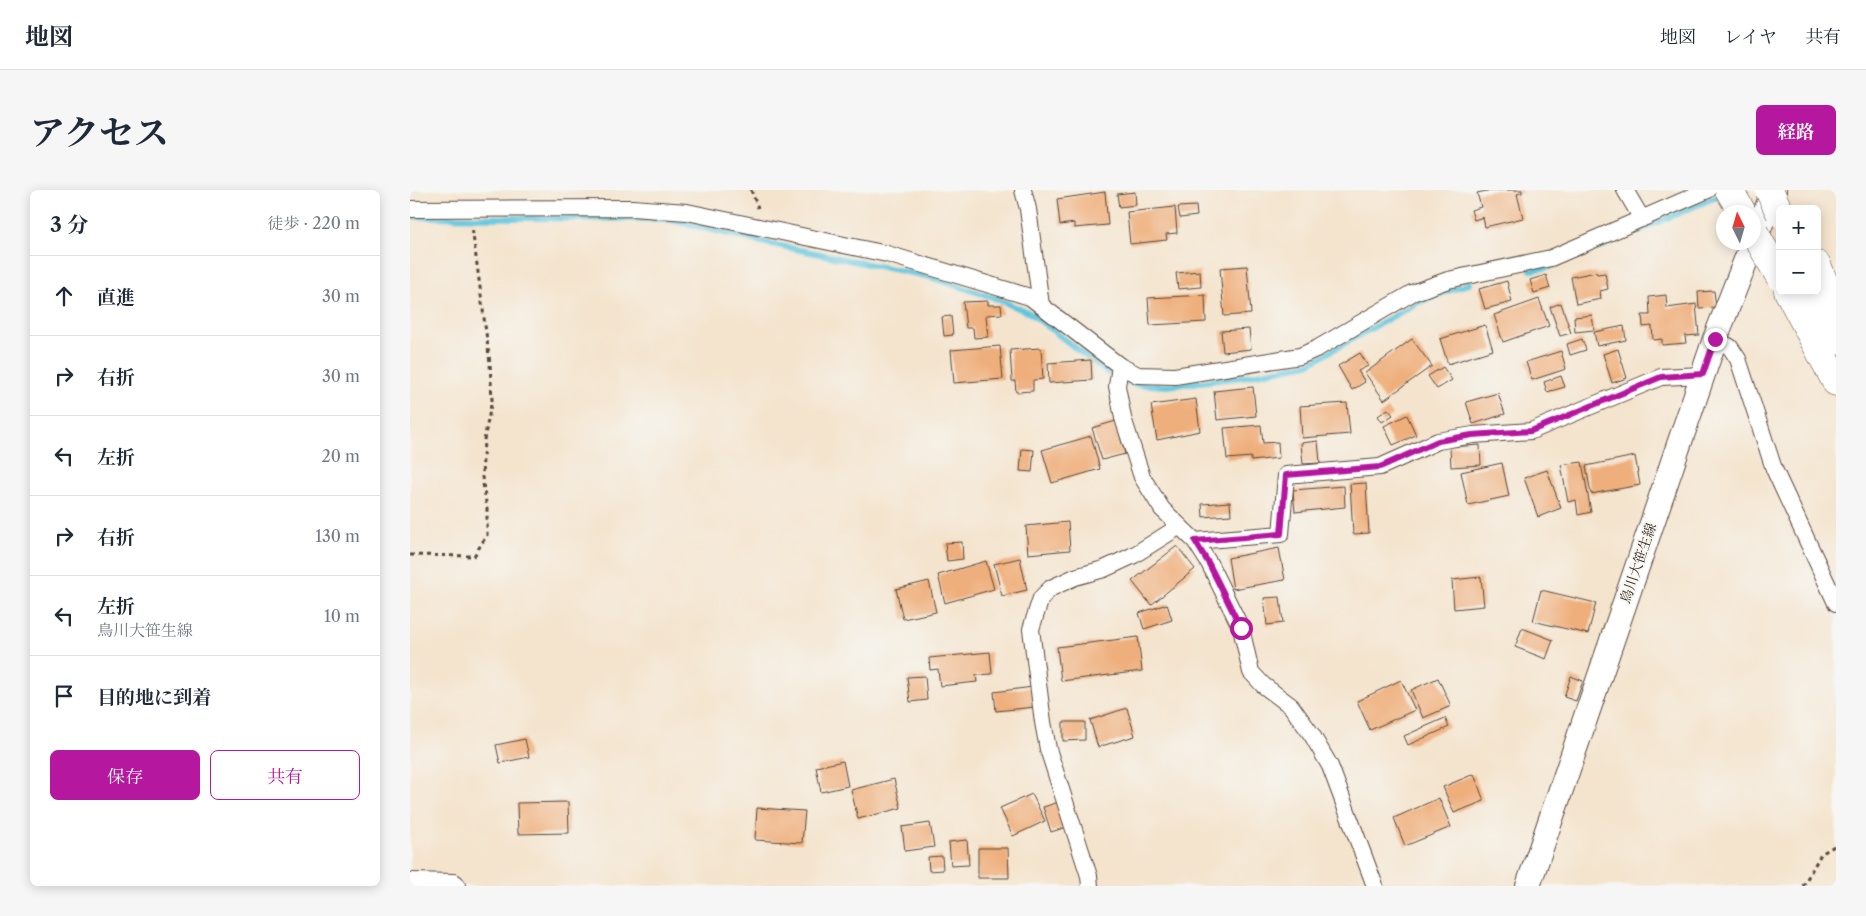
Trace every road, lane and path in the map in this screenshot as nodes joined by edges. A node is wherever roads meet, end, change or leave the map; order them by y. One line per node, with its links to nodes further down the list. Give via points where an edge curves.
1 (1023, 190): 21 (street)
2 (1625, 190): 13 (street)
3 (1708, 190): 13 (street)
4 (1729, 190): 8 (highway)
5 (1769, 190): 9 (highway, bridge)
6 (1774, 190): 14 (street, 鳥川大笹生線)
7 (1784, 190): 10 (highway)
8 (1738, 205)
9 (1776, 205)
10 (1790, 205)
11 (410, 209): 21 (street, via 632,208 687,212 887,254 985,282 1030,297)
12 (470, 219): 30 (path, via 492,400 484,440 482,477 488,509 487,535 474,556)
13 (1642, 219): 26 (street, via 1551,258 1448,280 1412,294 1300,356 1175,376)
14 (1761, 222)
15 (1761, 244): 17 (highway, bridge)
16 (1750, 250): 23 (street, 鳥川大笹生線)
17 (1776, 270)
18 (1821, 282): 22 (highway)
19 (1821, 289): 24 (highway)
20 (1790, 295): 27 (highway)
21 (1041, 305): 26 (street)
22 (1836, 310)
23 (1715, 339): 25 (street, 鳥川大笹生線); 31 (street, via 1730,346 1738,359 1774,469)
24 (1836, 341)
25 (1703, 374): 29 (street, via 1661,377 1531,431 1438,441 1380,467 1286,475 1281,534); 37 (street, 鳥川大笹生線)
26 (1119, 375): 28 (street, via 1123,418 1142,477 1162,509)
27 (1836, 382)
28 (1180, 526): 29 (street); 35 (street, via 1134,555 1051,588 1041,598 1030,629 1048,749)
29 (1195, 541): 36 (street, via 1241,628 1251,672 1262,686 1291,706 1330,766)
30 (410, 555)
31 (1836, 603)
32 (1836, 845): 38 (path, via 1821,854)
33 (410, 885): 34 (street)
34 (453, 886)
35 (1090, 886)
36 (1375, 886)
37 (1528, 886)
38 (1803, 886)

